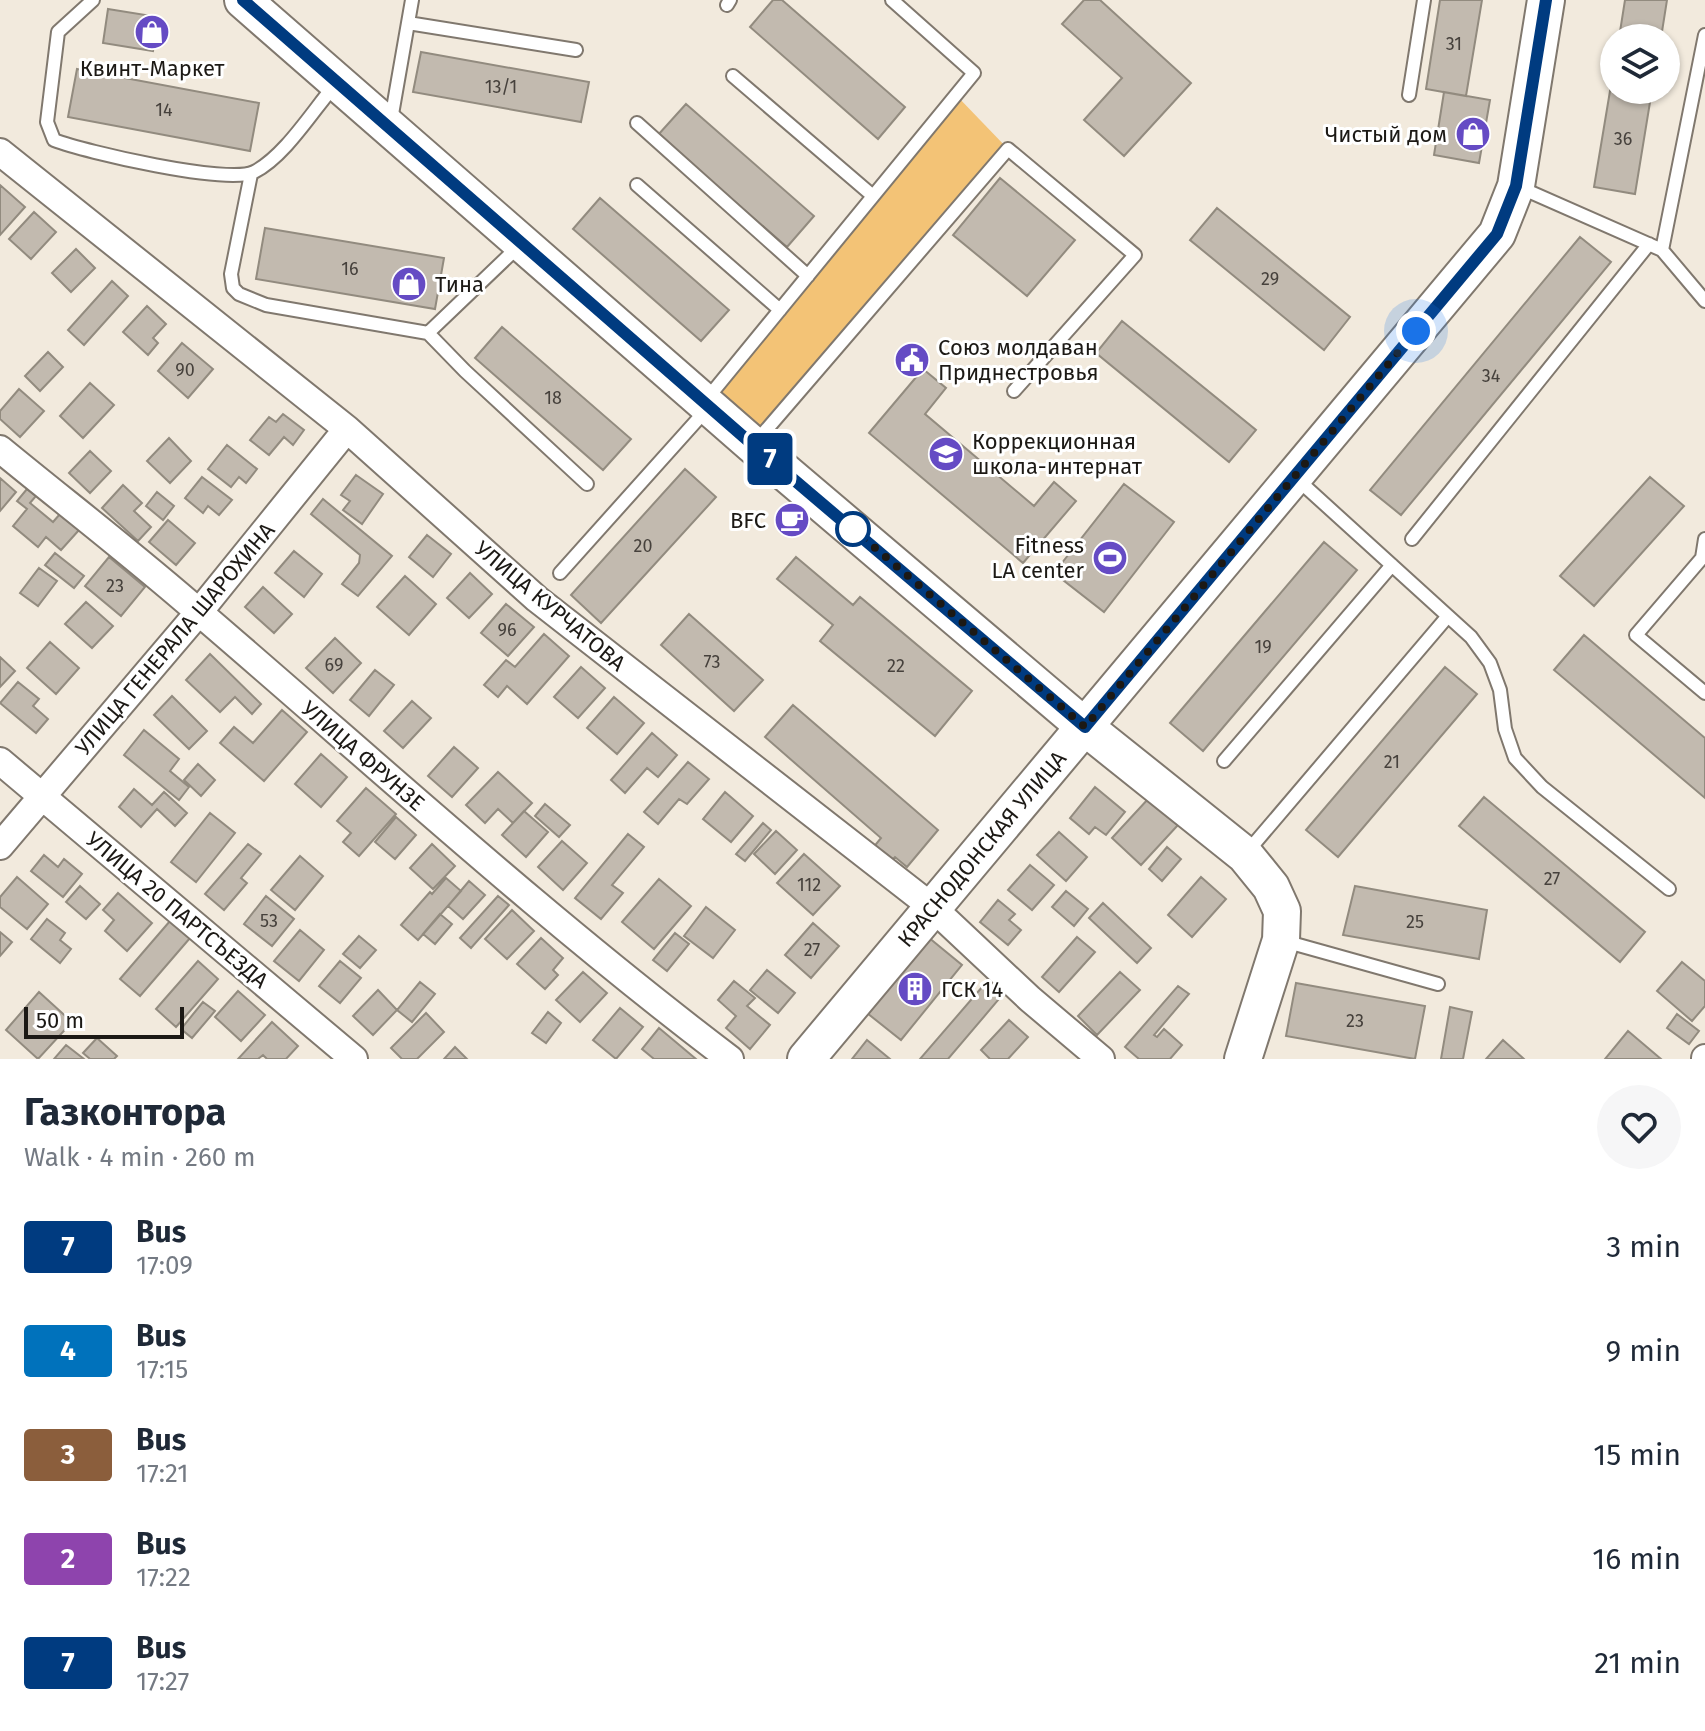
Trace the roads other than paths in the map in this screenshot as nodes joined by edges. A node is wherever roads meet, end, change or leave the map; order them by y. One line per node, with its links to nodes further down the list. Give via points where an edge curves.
1 (93, 0): 16 (lane, via 58,32 47,122 54,140 80,150 222,175)
2 (243, 0): 11 (street)
3 (412, 0): 7 (lane)
4 (892, 0): 19 (lane, via 974,73)
5 (1424, 0): 12 (lane)
6 (1546, 0): 18 (street, КРАСНОДОНСКАЯ УЛИЦА)
7 (408, 23): 9 (lane); 14 (lane)
8 (1705, 35): 22 (lane)
9 (576, 50)
10 (733, 76): 19 (lane)
11 (337, 82): 14 (street); 16 (lane, via 272,161)
12 (1409, 95)
13 (637, 123): 23 (lane)
14 (390, 128): 20 (street)
15 (0, 152): 29 (street, УЛИЦА КУРЧАТОВА)
16 (251, 174): 26 (lane, via 231,274 239,294 266,305)
17 (637, 185): 25 (lane)
18 (1516, 186): 21 (lane); 32 (street, КРАСНОДОНСКАЯ УЛИЦА, via 1497,234)
19 (873, 196): 23 (lane)
20 (522, 242): 26 (lane); 28 (street)
21 (1649, 244): 22 (lane); 34 (lane)
22 (1662, 250): 24 (lane)
23 (808, 276): 25 (lane)
24 (1705, 301)
25 (780, 310): 28 (lane)
26 (428, 333): 33 (lane)
27 (1014, 391): 30 (lane, via 1135,255 1008,149)
28 (707, 404): 30 (street); 38 (lane)
29 (347, 429): 39 (street, УЛИЦА ГЕНЕРАЛА ШАРОХИНА); 49 (street, УЛИЦА КУРЧАТОВА, via 537,599)
30 (753, 445): 42 (street)
31 (0, 449): 39 (street, УЛИЦА ФРУНЗЕ)
32 (1294, 477): 37 (lane); 42 (street, КРАСНОДОНСКАЯ УЛИЦА)
33 (587, 484)
34 (1412, 539)
35 (1705, 539): 36 (lane)
36 (1704, 560): 41 (lane, via 1636,635)
37 (1392, 565): 40 (lane); 44 (lane)
38 (560, 573)
39 (199, 612): 45 (street, УЛИЦА ГЕНЕРАЛА ШАРОХИНА); 53 (street, УЛИЦА ФРУНЗЕ, via 501,876)
40 (1448, 616): 47 (lane); 48 (lane, via 1490,663 1515,758 1542,787)
41 (1705, 693)
42 (1085, 727): 47 (street); 49 (street, КРАСНОДОНСКАЯ УЛИЦА)
43 (0, 761): 45 (street, УЛИЦА 20 ПАРТСЪЕЗДА)
44 (1224, 761)
45 (43, 796): 46 (street, УЛИЦА ГЕНЕРАЛА ШАРОХИНА); 52 (street, УЛИЦА 20 ПАРТСЪЕЗДА)
46 (0, 846)
47 (1245, 855): 50 (street, via 1271,887 1282,911)
48 (1669, 889)
49 (932, 907): 54 (street, КРАСНОДОНСКАЯ УЛИЦА); 55 (street, УЛИЦА КУРЧАТОВА)
50 (1281, 940): 51 (lane); 56 (street)
51 (1438, 984)
52 (354, 1059)
53 (730, 1059)
54 (806, 1059)
55 (1101, 1059)
56 (1243, 1059)

